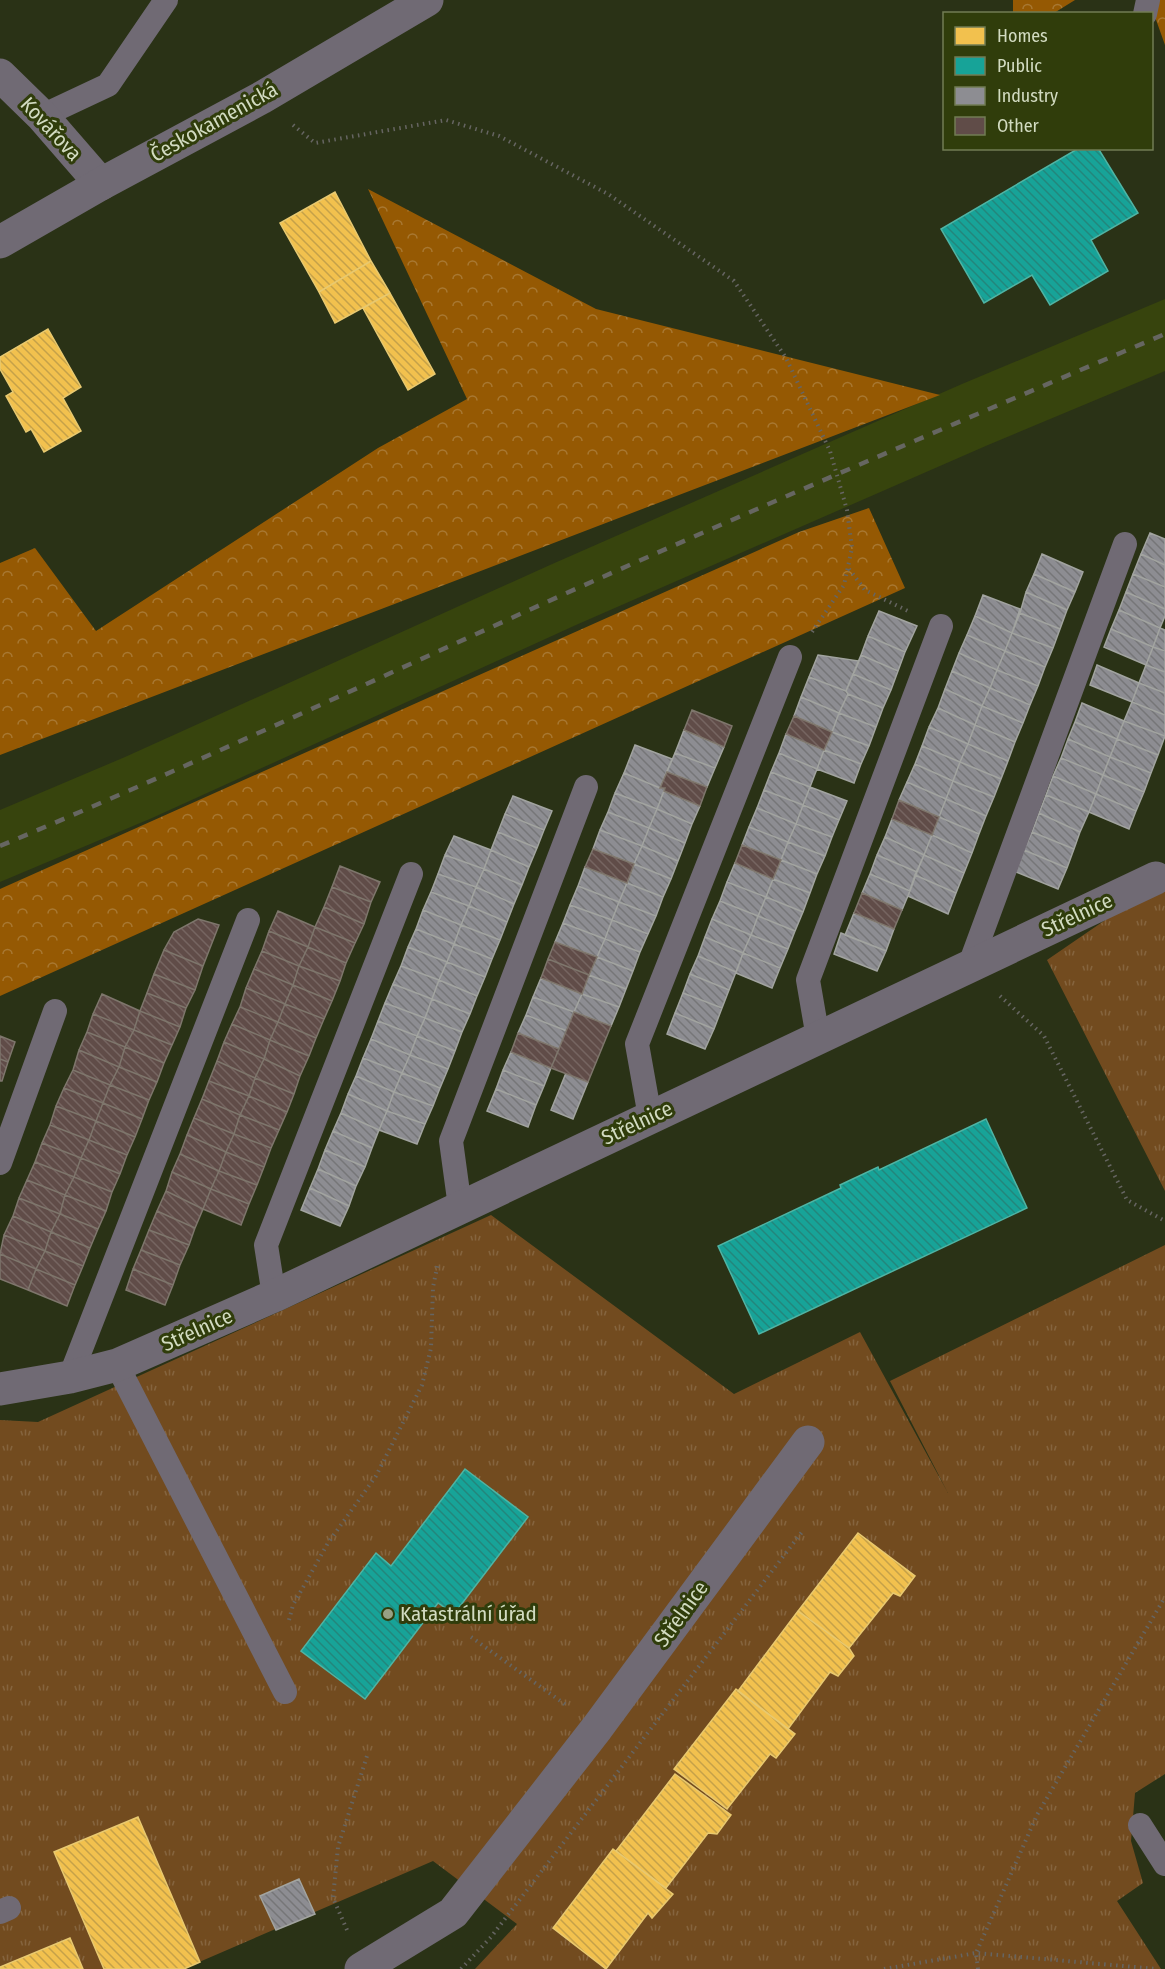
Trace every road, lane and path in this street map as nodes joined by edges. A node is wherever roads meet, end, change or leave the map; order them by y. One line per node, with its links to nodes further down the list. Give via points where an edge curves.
1 (166, 0): 5 (lane, via 108,85)
2 (427, 0): 4 (street, Českokamenická)
3 (0, 75): 5 (street, Kovářova)
4 (261, 98): 6 (street, Českokamenická); 9 (path, via 315,143 446,120 499,136 608,194 734,281 786,358 830,451 847,510 852,548)
5 (42, 116): 6 (street, Kovářova)
6 (101, 184): 7 (street, Českokamenická)
7 (0, 242)
8 (1125, 544): 16 (lane)
9 (848, 568): 10 (path, via 865,590); 11 (path, via 834,601)
10 (941, 626): 18 (lane, via 808,980)
11 (790, 657): 19 (lane, via 637,1044)
12 (586, 787): 21 (lane, via 451,1141)
13 (411, 874): 23 (lane, via 266,1245)
14 (1156, 878): 16 (street, Střelnice)
15 (248, 920): 25 (lane)
16 (969, 967): 18 (street, Střelnice); 22 (path, via 1044,1036 1127,1200)
17 (55, 1011): 20 (lane)
18 (818, 1038): 19 (street, Střelnice)
19 (650, 1117): 21 (street, Střelnice)
20 (0, 1163)
21 (460, 1207): 23 (street, Střelnice); 30 (path, via 445,1236 433,1287 431,1348 422,1385 376,1476 328,1543 294,1605)
22 (1165, 1221)
23 (274, 1296): 24 (street, Střelnice)
24 (117, 1365): 25 (street, Střelnice); 30 (lane)
25 (70, 1377): 26 (street, Střelnice)
26 (0, 1389)
27 (808, 1442): 32 (street, Střelnice)
28 (1165, 1597): 36 (path, via 1037,1815)
29 (471, 1637): 32 (path)
30 (273, 1669): 31 (lane)
31 (285, 1692)
32 (597, 1728): 37 (street, Střelnice, via 453,1913)
33 (367, 1756): 37 (path, via 338,1847 333,1898)
34 (1140, 1825): 35 (lane)
35 (1165, 1864)
36 (976, 1953): 38 (path); 39 (path); 40 (path)
37 (362, 1969)
38 (884, 1969)
39 (978, 1969)
40 (1157, 1969)

